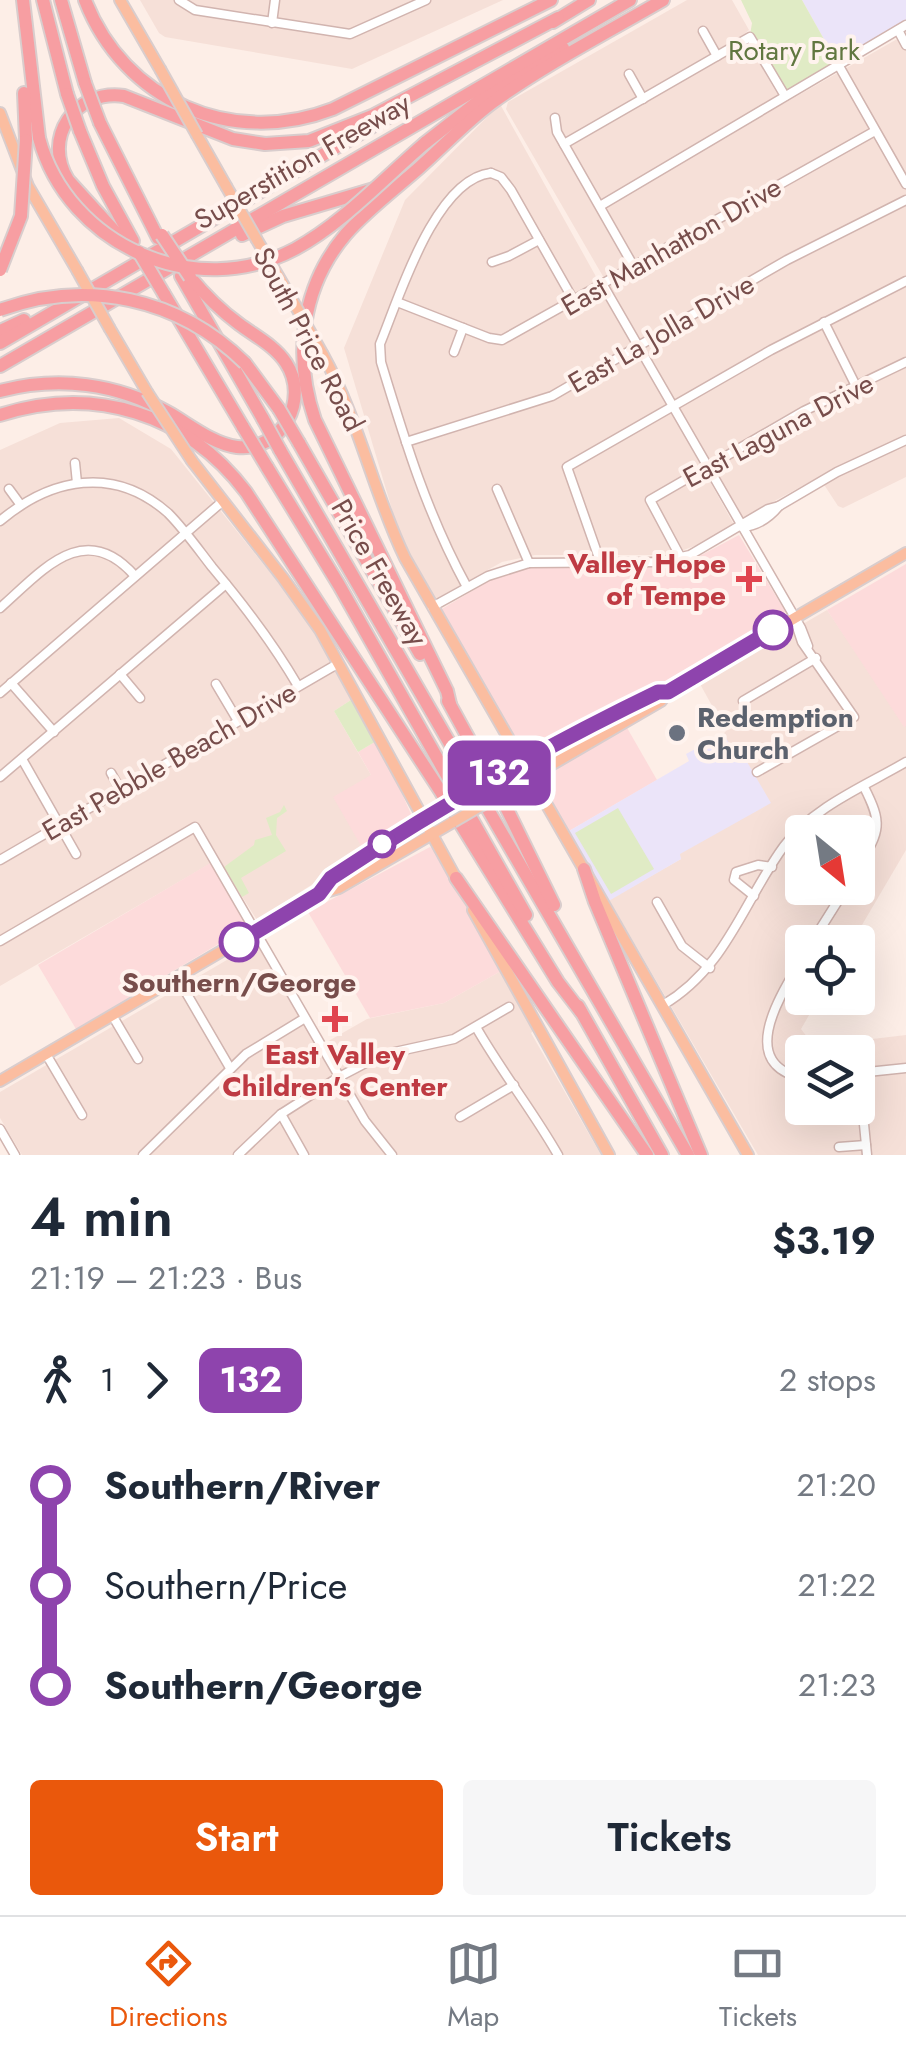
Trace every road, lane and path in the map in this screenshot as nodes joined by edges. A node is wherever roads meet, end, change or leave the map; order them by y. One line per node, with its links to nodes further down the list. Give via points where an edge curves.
1 (23, 0): 26 (highway)
2 (43, 0): 35 (highway, Price Freeway, bridge, via 80,131)
3 (61, 0): 39 (highway, Price Freeway, bridge, via 100,123)
4 (85, 0): 9 (highway, via 110,46 159,94 206,116 265,124 333,109)
5 (120, 0): 80 (main road, South Price Road, bridge, via 323,355 358,428 400,548)
6 (179, 0): 14 (street, via 195,10)
7 (275, 0): 14 (street)
8 (426, 0): 14 (street, via 350,34)
9 (551, 0)
10 (589, 0): 13 (highway, Superstition Freeway)
11 (634, 0): 26 (highway, bridge, via 480,100 324,230 247,266 205,269 147,256 102,232 60,188); 43 (highway, Superstition Freeway)
12 (663, 0): 27 (highway, via 501,97)
13 (558, 18): 35 (highway, via 372,116 308,140 265,144 224,137 124,96 82,104 60,134 61,168); 42 (highway, Superstition Freeway)
14 (272, 23)
15 (902, 28): 17 (street); 19 (street)
16 (703, 31): 18 (street)
17 (906, 44)
18 (717, 56): 21 (street, via 750,37); 22 (street)
19 (839, 66): 21 (street); 25 (street)
20 (629, 74): 22 (street)
21 (785, 96): 33 (street)
22 (643, 99): 28 (street)
23 (0, 113): 68 (main road, bridge, via 22,174 110,330)
24 (555, 118): 28 (street)
25 (875, 131): 31 (street); 37 (street, East Manhatton Drive)
26 (32, 139): 38 (highway, bridge, via 21,216)
27 (448, 140): 43 (highway, via 375,188 269,222); 93 (highway, via 331,254 308,306 302,354 316,420)
28 (564, 144): 33 (street)
29 (493, 160): 30 (street)
30 (491, 173): 34 (street, via 511,190); 44 (street, via 468,181 429,225)
31 (906, 184)
32 (906, 200): 51 (street, East La Jolla Drive)
33 (600, 206): 37 (street)
34 (539, 240): 36 (street); 45 (street)
35 (136, 252): 125 (highway, Price Freeway, bridge, via 387,669)
36 (492, 262)
37 (634, 267): 41 (street, East Manhatton Drive)
38 (0, 270)
39 (185, 276): 56 (highway, via 292,372 293,411 271,439 228,445 145,401 98,387 45,383); 118 (highway, Price Freeway, bridge)
40 (906, 281): 47 (street)
41 (603, 285): 45 (street, East Manhatton Drive); 51 (street)
42 (100, 286): 49 (highway); 50 (highway, Superstition Freeway)
43 (136, 286): 54 (highway, Superstition Freeway)
44 (397, 302): 48 (street, East Manhatton Drive); 60 (street, via 380,344 381,362)
45 (574, 302): 48 (street, East Manhatton Drive, via 502,340)
46 (0, 310): 93 (highway, bridge, via 67,295 136,300 200,327 245,362 300,443)
47 (824, 322): 55 (street); 57 (street)
48 (463, 328): 52 (street)
49 (0, 331)
50 (0, 342)
51 (639, 347): 57 (street); 60 (street, East La Jolla Drive, via 552,396)
52 (454, 352)
53 (906, 362): 55 (street, East Laguna Drive)
54 (0, 366)
55 (856, 386): 62 (street, East Laguna Drive)
56 (0, 390)
57 (673, 406): 62 (street); 75 (street, via 567,467)
58 (0, 415): 125 (highway, via 66,402 130,409 185,434 227,469)
59 (906, 440): 71 (street)
60 (406, 442): 79 (street, via 438,534)
61 (75, 463): 64 (street)
62 (708, 467): 71 (street); 74 (street, East Laguna Drive, via 650,500)
63 (144, 482): 67 (street)
64 (78, 483): 67 (street); 69 (street)
65 (9, 489): 69 (street)
66 (497, 489): 76 (street)
67 (140, 494): 72 (street)
68 (223, 501): 72 (street); 84 (main road, via 298,597)
69 (20, 504): 70 (street)
70 (0, 521)
71 (742, 527): 74 (street); 82 (street)
72 (185, 534): 77 (street); 78 (street)
73 (906, 553): 82 (main road)
74 (681, 558): 75 (street)
75 (600, 562): 76 (street)
76 (529, 563): 79 (street)
77 (135, 576): 81 (street, via 112,555 73,551); 86 (street)
78 (226, 584): 85 (street); 88 (street)
79 (468, 586): 80 (street)
80 (432, 607): 97 (main road, South Price Road)
81 (0, 608)
82 (794, 618): 83 (street); 89 (main road)
83 (816, 658): 92 (street); 99 (street, via 854,717)
84 (339, 663): 88 (street, East Pebble Beach Drive); 105 (main road)
85 (120, 674): 91 (street); 95 (street)
86 (11, 684): 90 (street); 95 (street)
87 (216, 684): 94 (street)
88 (298, 686): 94 (street, East Pebble Beach Drive)
89 (663, 692): 97 (main road); 102 (main road, via 662,701)
90 (0, 693)
91 (140, 698)
92 (743, 701)
93 (450, 704): 118 (highway, via 504,802)
94 (238, 722): 104 (street, East Pebble Beach Drive)
95 (54, 732): 96 (street)
96 (22, 759): 101 (street); 106 (street)
97 (522, 760): 102 (main road, South Price Road); 105 (main road, bridge)
98 (906, 762): 103 (street)
99 (757, 772)
100 (111, 773): 104 (street)
101 (0, 777)
102 (531, 777): 107 (main road, bridge); 112 (main road, South Price Road)
103 (864, 787): 108 (street, via 877,813); 111 (street, via 802,826)
104 (120, 789): 106 (street, East Pebble Beach Drive)
105 (428, 814): 107 (main road); 114 (main road, via 331,878)
106 (60, 824): 109 (street); 110 (street, East Pebble Beach Drive)
107 (437, 831): 113 (main road); 114 (main road)
108 (875, 836)
109 (76, 854)
110 (0, 860)
111 (772, 866): 115 (street); 115 (street, via 736,872 737,884)
112 (584, 869): 123 (main road, South Price Road); 157 (highway)
113 (456, 878): 153 (main road); 154 (highway)
114 (319, 894): 117 (main road)
115 (754, 896): 120 (street)
116 (657, 902): 120 (street, via 682,946)
117 (256, 932): 119 (street, via 195,828); 121 (main road); 127 (street)
118 (564, 936): 156 (highway, Price Freeway)
119 (0, 942)
120 (710, 968): 123 (street)
121 (177, 977): 126 (main road); 133 (street)
122 (785, 988): 135 (street, via 767,1027 768,1046)
123 (662, 1005): 158 (main road, South Price Road)
124 (509, 1008): 128 (street)
125 (581, 1012): 155 (highway, Price Freeway)
126 (112, 1015): 130 (main road); 131 (street)
127 (306, 1018): 133 (street); 137 (street)
128 (476, 1027): 129 (street); 139 (street)
129 (412, 1049): 132 (street); 137 (street, via 381,1055)
130 (46, 1054): 138 (main road); 141 (street)
131 (138, 1059)
132 (413, 1062)
133 (230, 1068): 148 (street)
134 (906, 1068): 136 (street)
135 (785, 1071)
136 (875, 1071)
137 (339, 1077): 140 (street); 151 (street)
138 (0, 1081)
139 (514, 1085): 142 (street); 152 (street)
140 (280, 1114): 149 (street); 150 (street)
141 (82, 1115)
142 (460, 1116)
143 (864, 1125): 145 (street)
144 (0, 1129): 147 (street)
145 (866, 1144): 146 (street); 159 (street)
146 (839, 1147)
147 (16, 1155)
148 (143, 1155)
149 (238, 1155)
150 (304, 1155)
151 (392, 1155)
152 (558, 1155)
153 (609, 1155)
154 (647, 1155)
155 (662, 1155)
156 (688, 1155)
157 (701, 1155)
158 (748, 1155)
159 (868, 1155)

